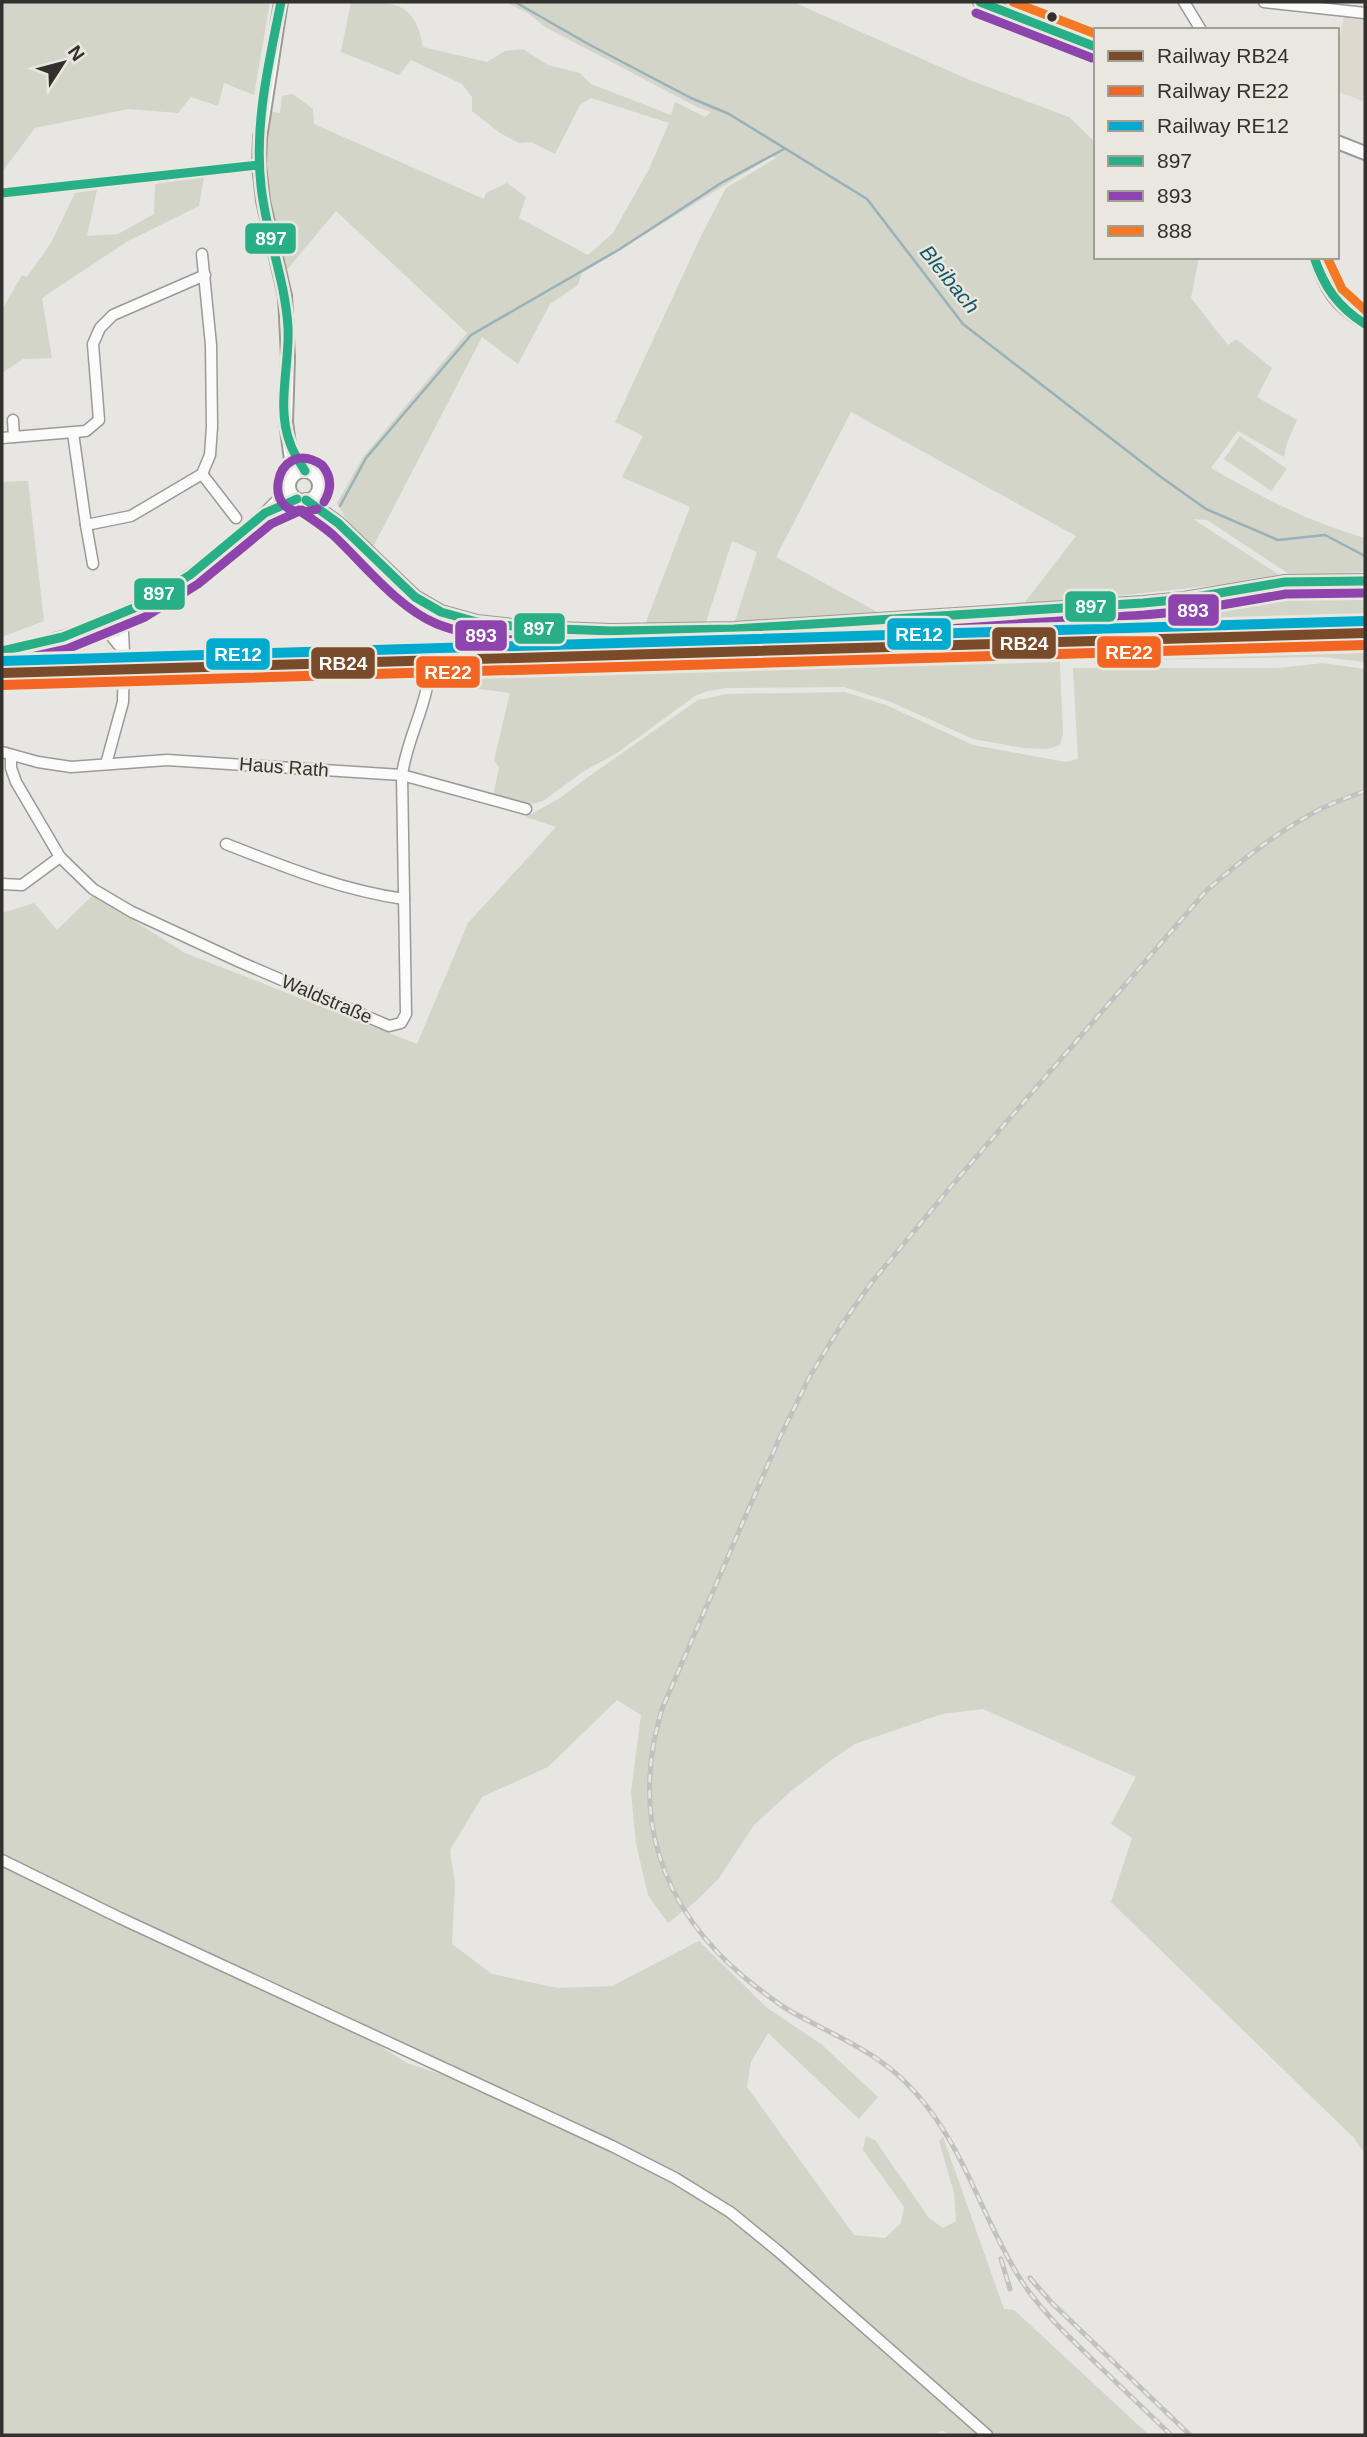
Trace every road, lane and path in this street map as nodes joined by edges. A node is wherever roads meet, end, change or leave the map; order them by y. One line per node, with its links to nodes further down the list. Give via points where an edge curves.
1 (281, 2): 10 (main road)
2 (980, 2): 7 (main road)
3 (1184, 2): 6 (street)
4 (1264, 2): 5 (street)
5 (1365, 13)
6 (1200, 28)
7 (1094, 46)
8 (1339, 143): 9 (main road)
9 (1365, 153)
10 (259, 165): 11 (street); 21 (main road, via 285,296 286,422)
11 (2, 193)
12 (202, 254): 14 (street)
13 (1315, 259): 15 (street, via 1335,302)
14 (205, 275): 17 (street, via 113,315 100,328 93,344 99,420 86,431); 20 (street, via 212,426 210,455)
15 (1365, 324)
16 (13, 420): 18 (street)
17 (73, 433): 18 (street); 25 (street)
18 (14, 437): 19 (street)
19 (2, 438)
20 (202, 474): 23 (street); 25 (street, via 131,516)
21 (298, 487): 22 (main road); 22 (main road, via 316,478); 24 (main road); 28 (street, via 190,575)
22 (317, 492): 24 (main road)
23 (236, 518)
24 (338, 523): 27 (main road, via 415,597 441,612 460,619 582,631 734,629 1143,603 1285,582)
25 (86, 525): 26 (street)
26 (93, 564)
27 (1365, 580)
28 (122, 614): 29 (street); 31 (street)
29 (101, 623): 30 (street, via 63,638); 31 (street)
30 (2, 651)
31 (124, 652): 34 (street, via 123,702)
32 (427, 687): 35 (street, Waldstraße)
33 (7, 753): 34 (street, Haus Rath, via 71,767); 38 (street, Waldstraße, via 16,782)
34 (106, 764): 35 (street, Haus Rath, via 167,760)
35 (402, 775): 36 (street, Haus Rath); 40 (street, Waldstraße)
36 (526, 809)
37 (226, 844): 40 (street, via 306,876 367,894)
38 (60, 857): 39 (street, via 22,885); 40 (street, Waldstraße, via 93,889 132,912 389,1026 401,1023 406,1014)
39 (2, 884)
40 (404, 899)
41 (2, 1860): 42 (street, via 675,2178 730,2212 768,2243)
42 (987, 2435)

